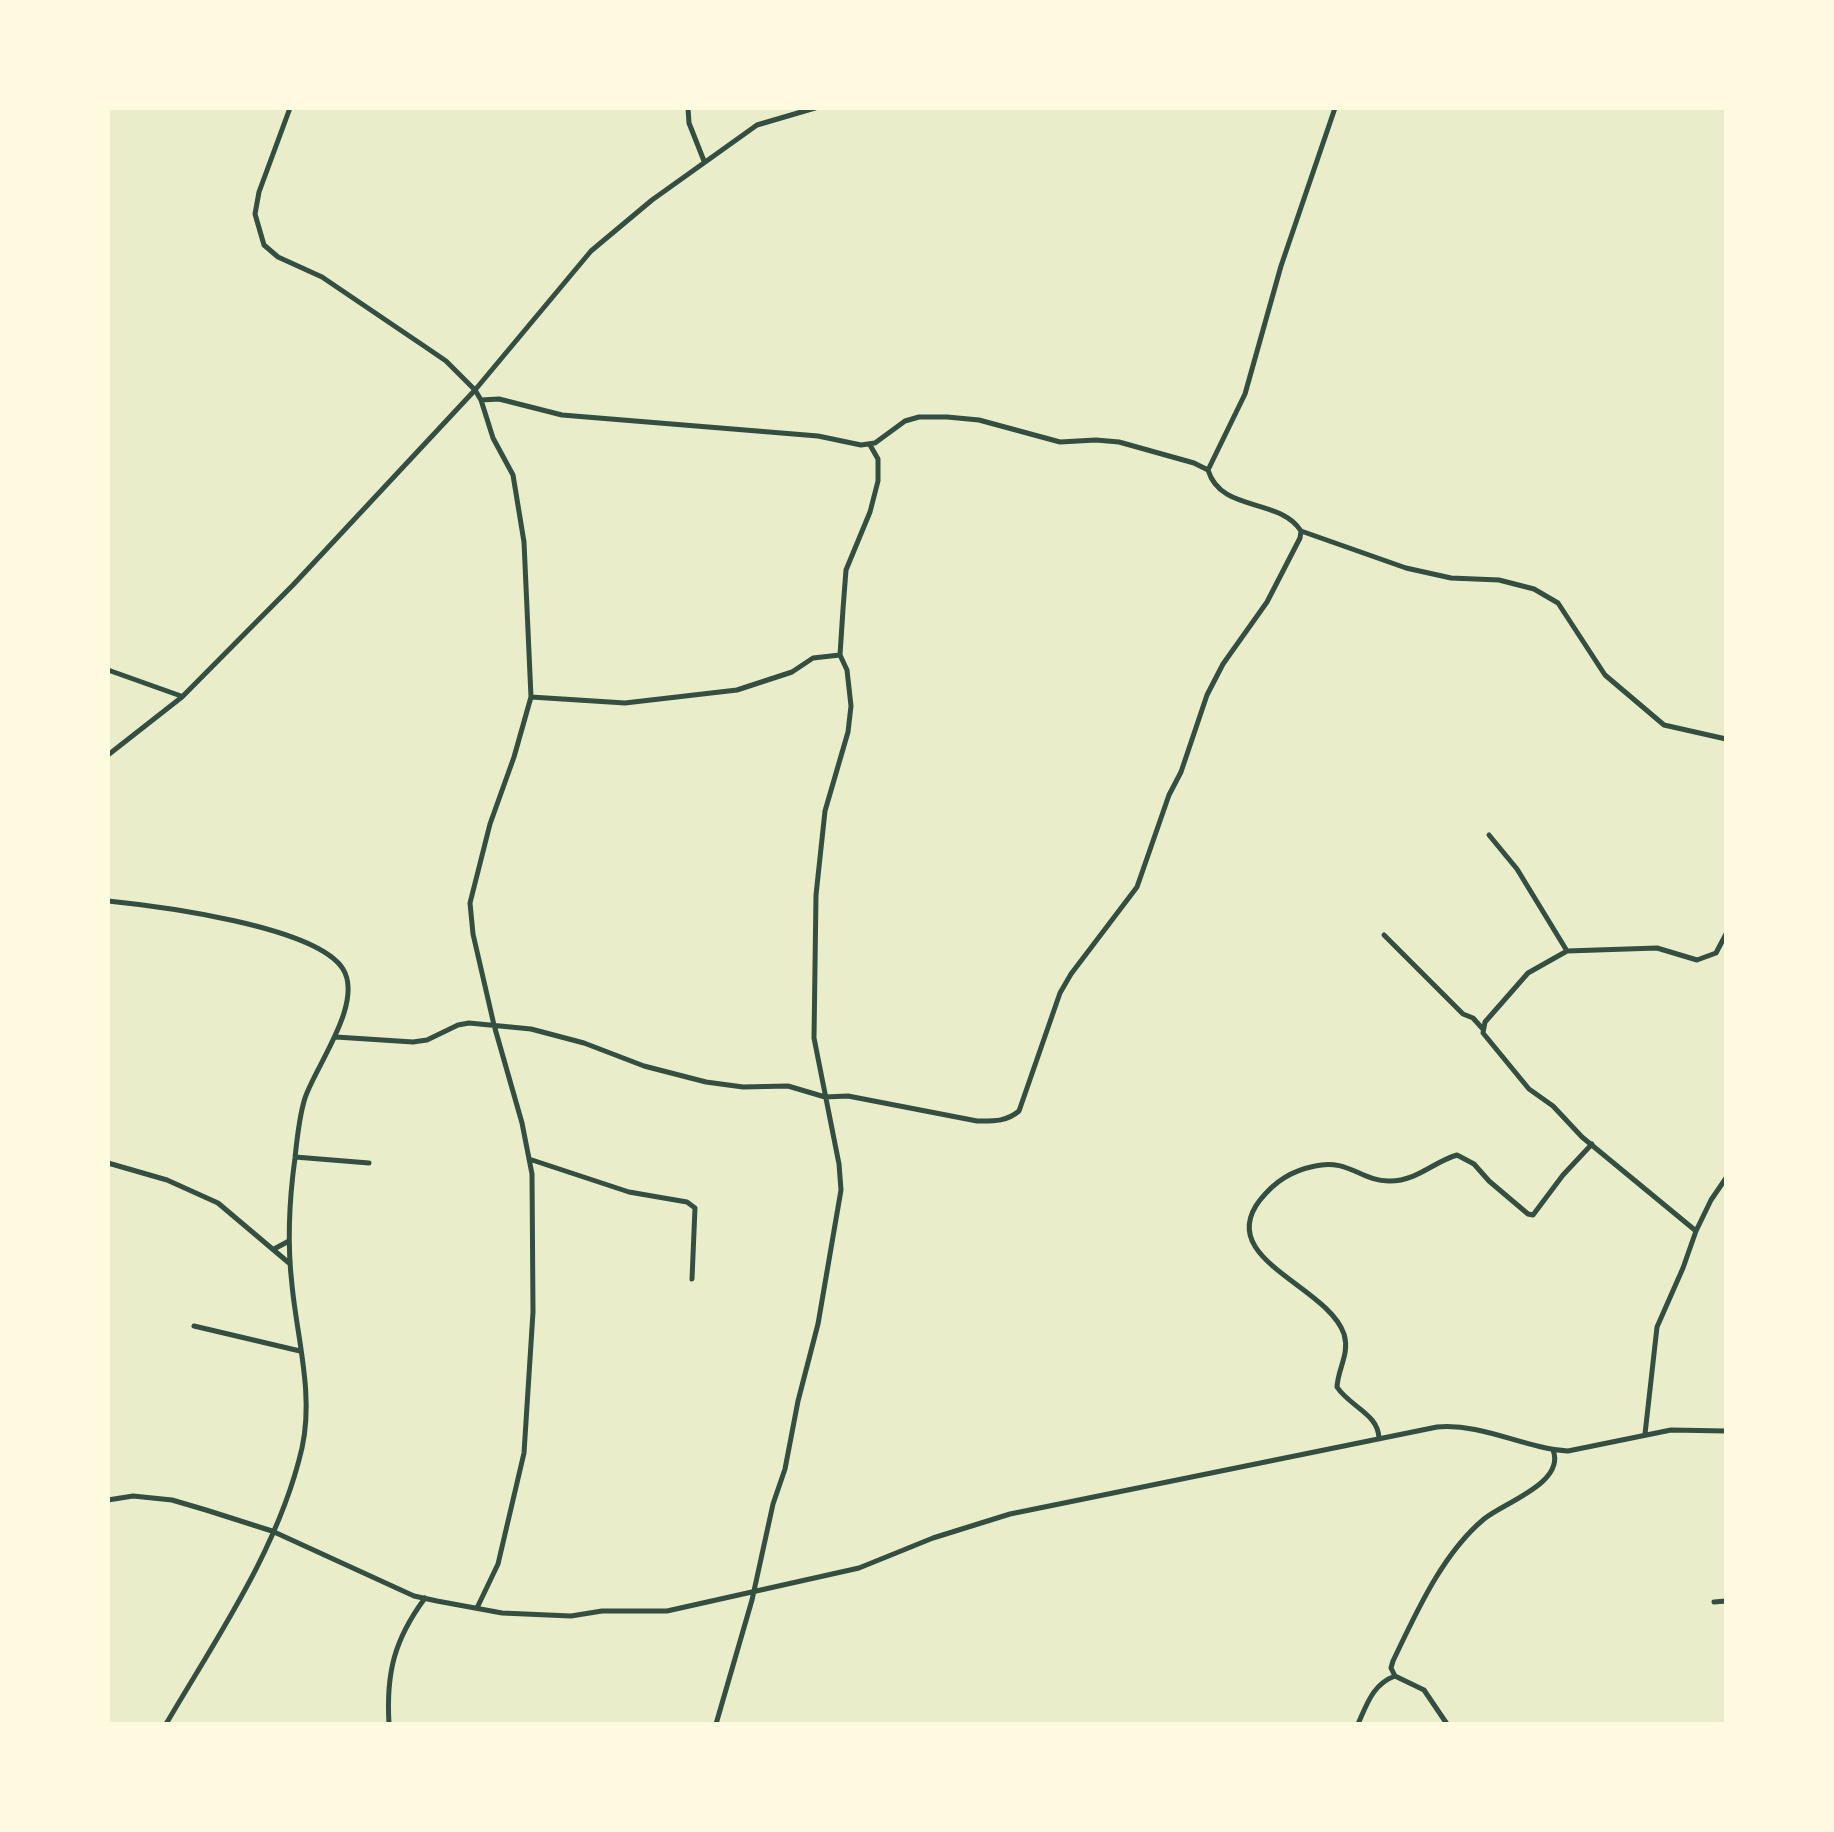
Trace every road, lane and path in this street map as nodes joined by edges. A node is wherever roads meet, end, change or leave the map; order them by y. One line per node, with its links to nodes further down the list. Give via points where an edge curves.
1 (290, 108): 6 (street, via 259,192 255,214 264,245 322,277 446,361)
2 (688, 108): 5 (street)
3 (815, 108): 5 (street, via 757,125)
4 (1335, 108): 9 (street, via 1281,266 1245,394)
5 (704, 161): 6 (street, via 591,251)
6 (475, 390): 7 (street); 15 (street)
7 (481, 400): 8 (street, via 499,399 562,415); 16 (street, via 516,485)
8 (870, 445): 10 (street, via 905,421 947,417 1060,442 1119,442); 13 (street, via 878,459 878,481 846,570)
9 (1211, 461): 10 (street); 11 (street)
10 (1194, 463): 11 (street)
11 (1208, 470): 12 (street, via 1228,496 1290,520)
12 (1301, 531): 17 (street, via 1406,568 1534,589 1558,603 1605,675 1664,725); 27 (street, via 1279,583 1207,695 1137,887 1060,993 1019,1111 996,1122 977,1121 848,1096)
13 (840, 655): 16 (street, via 813,658 792,672 737,690 625,703); 27 (street, via 851,706 825,811 816,895 814,1038)
14 (108, 670): 15 (street)
15 (182, 697): 18 (street)
16 (531, 697): 24 (street, via 470,903)
17 (1726, 739)
18 (108, 755)
19 (1489, 835): 23 (street, via 1517,869)
20 (108, 901): 26 (street, via 225,919 314,944 345,973 346,997)
21 (1726, 934): 23 (street, via 1716,953 1697,960 1657,948)
22 (1384, 935): 25 (street)
23 (1567, 951): 25 (street, via 1528,973)
24 (494, 1025): 26 (street, via 458,1025 413,1042); 27 (street, via 554,1034 706,1082 788,1086); 30 (street)
25 (1483, 1029): 28 (street, via 1522,1082)
26 (336, 1037): 29 (street, via 305,1098)
27 (825, 1097): 47 (street, via 841,1190 818,1324)
28 (1592, 1144): 34 (street); 43 (street, via 1533,1215 1457,1155 1419,1175 1387,1182 1333,1163 1313,1166 1282,1177 1251,1212 1256,1252 1317,1299 1343,1332 1345,1359 1337,1387 1375,1422)
29 (295, 1157): 32 (street); 35 (street)
30 (529, 1159): 38 (street, via 629,1192 687,1202 695,1208); 51 (street, via 533,1312 524,1453 498,1564)
31 (108, 1163): 36 (street, via 167,1180 218,1203)
32 (369, 1163)
33 (1726, 1178): 34 (street)
34 (1696, 1231): 42 (street, via 1657,1327)
35 (289, 1241): 36 (street); 37 (street)
36 (274, 1249): 37 (street)
37 (290, 1264): 40 (street)
38 (692, 1279)
39 (194, 1326): 40 (street)
40 (300, 1351): 46 (street, via 307,1420 299,1460)
41 (1726, 1431): 42 (street)
42 (1645, 1434): 44 (street)
43 (1379, 1439): 44 (street, via 1455,1426); 47 (street, via 1010,1514 859,1568)
44 (1553, 1450): 52 (street, via 1556,1461 1540,1485 1486,1517 1446,1563 1393,1661)
45 (108, 1500): 46 (street, via 172,1500)
46 (272, 1531): 48 (street); 53 (street, via 226,1626)
47 (754, 1591): 51 (street, via 667,1611 571,1616); 55 (street)
48 (425, 1598): 51 (street); 54 (street, via 407,1626 389,1679)
49 (1726, 1601): 50 (street)
50 (1714, 1602)
51 (477, 1608)
52 (1395, 1676): 56 (street, via 1375,1689); 57 (street, via 1424,1690)
53 (166, 1724)
54 (389, 1724)
55 (716, 1724)
56 (1358, 1724)
57 (1447, 1724)

